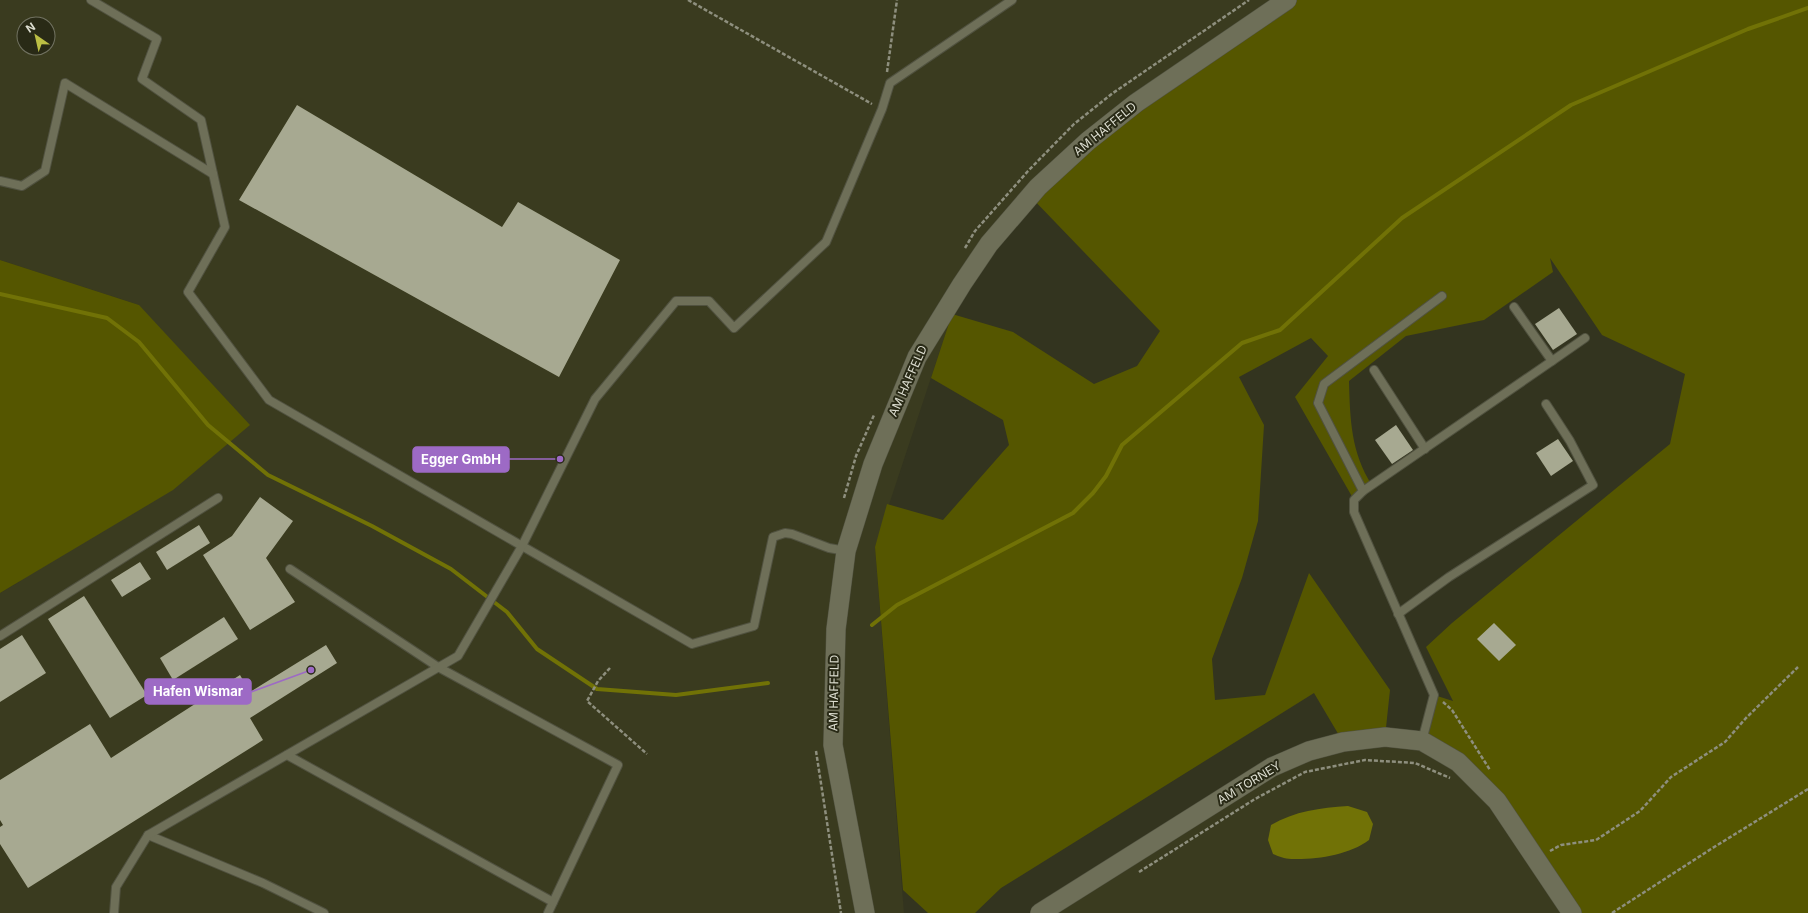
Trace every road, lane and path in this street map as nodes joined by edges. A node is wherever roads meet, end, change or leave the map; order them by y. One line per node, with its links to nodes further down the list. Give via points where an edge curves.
1 (91, 0): 9 (lane, via 157,39 142,79 201,120)
2 (688, 0): 8 (path)
3 (897, 0): 7 (path)
4 (1012, 0): 8 (lane, via 890,83)
5 (1249, 0): 11 (path, via 1113,93 1074,124 975,231)
6 (1287, 0): 24 (street, AM HAFFELD, via 1136,103 1088,141 1038,187 989,244 917,357 873,464)
7 (886, 78)
8 (882, 109): 23 (lane, via 826,242 734,328 709,301 676,301 595,399)
9 (213, 174): 10 (lane, via 65,83 45,171 22,186); 23 (lane, via 225,228 188,292 269,400)
10 (0, 181)
11 (963, 251)
12 (1442, 296): 20 (lane, via 1324,384 1318,403)
13 (1514, 307): 15 (lane)
14 (1585, 338): 15 (lane)
15 (1552, 361): 19 (lane)
16 (1374, 370): 19 (lane)
17 (1546, 404): 26 (lane, via 1570,441 1593,485 1449,577)
18 (875, 413): 22 (path, via 856,456)
19 (1425, 449): 20 (lane)
20 (1363, 491): 26 (lane, via 1354,500 1354,512)
21 (218, 498): 27 (lane)
22 (842, 502)
23 (522, 546): 24 (lane, via 692,644 754,626 772,537 785,533 792,534 829,548); 28 (lane, via 458,656)
24 (846, 551): 45 (street, AM HAFFELD, via 836,629 833,745)
25 (290, 569): 28 (lane)
26 (1398, 614): 31 (lane, via 1434,695)
27 (0, 636)
28 (438, 667): 34 (lane); 40 (lane, via 618,765)
29 (1798, 667): 38 (path, via 1725,742 1671,777 1640,810 1596,840 1561,845)
30 (610, 668): 33 (path, via 598,681 587,701)
31 (1422, 741): 38 (street, AM TORNEY, via 1458,762 1497,801); 46 (street, AM TORNEY, via 1385,737 1343,742 1309,751 1272,767)
32 (816, 744): 44 (path)
33 (647, 754)
34 (287, 755): 37 (lane); 40 (lane)
35 (1457, 781): 39 (path, via 1415,763 1365,760 1305,772 1255,799)
36 (1808, 789): 48 (path)
37 (148, 835): 41 (lane, via 116,887); 42 (lane, via 263,883)
38 (1535, 857): 47 (street, AM TORNEY)
39 (1134, 875)
40 (553, 902): 43 (lane)
41 (114, 913)
42 (324, 913)
43 (548, 913)
44 (841, 913)
45 (865, 913)
46 (1040, 913)
47 (1572, 913)
48 (1612, 913)

